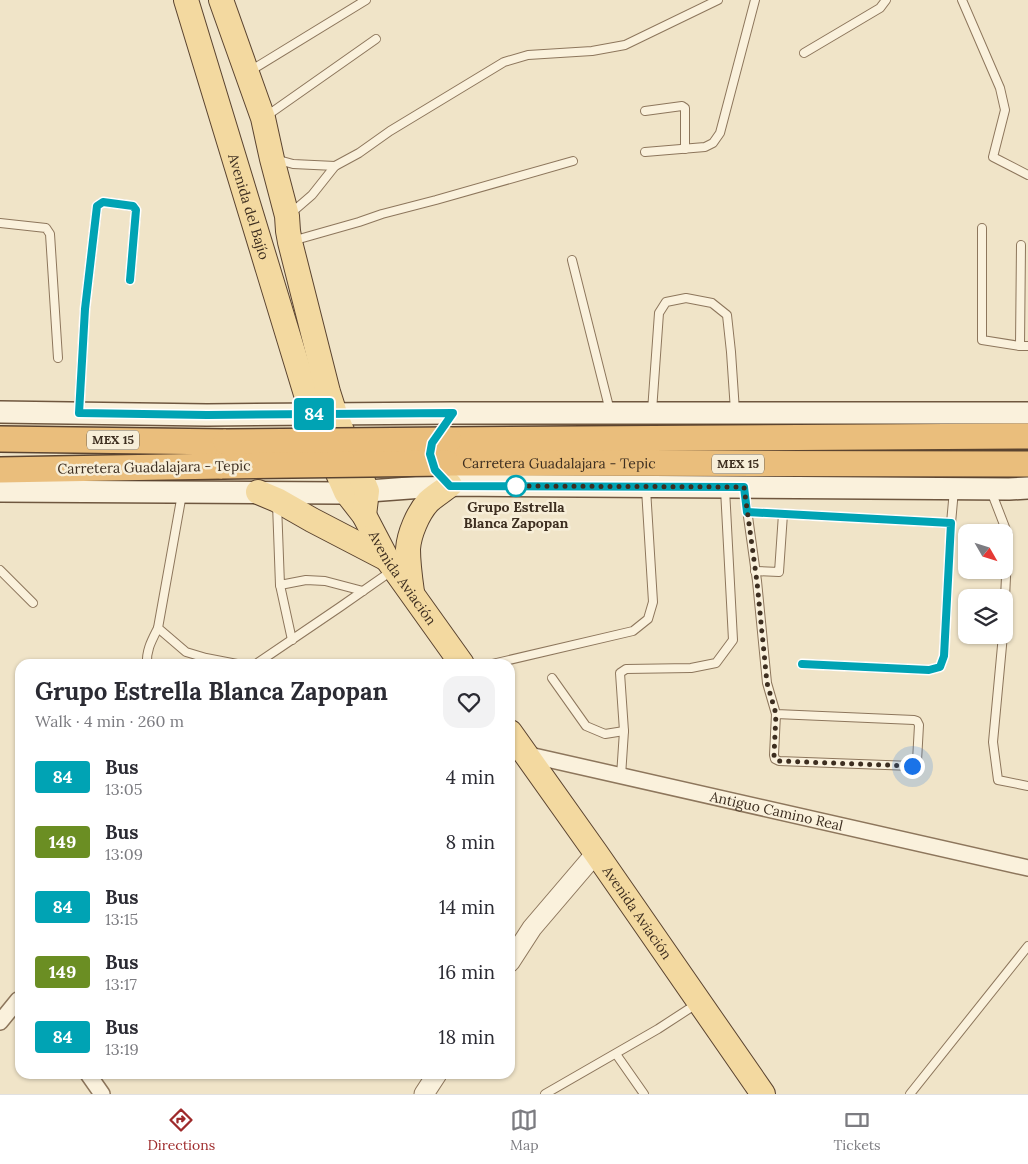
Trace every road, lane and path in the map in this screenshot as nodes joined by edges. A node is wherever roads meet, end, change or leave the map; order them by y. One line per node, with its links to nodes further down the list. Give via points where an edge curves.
1 (186, 0): 35 (main road, Avenida del Bajío)
2 (221, 0): 10 (main road, Avenida del Bajío)
3 (366, 0): 10 (lane)
4 (718, 0): 17 (lane, via 625,45 592,51 528,55 504,62)
5 (755, 0): 13 (lane, via 720,133 705,148)
6 (886, 0): 9 (lane, via 880,8)
7 (962, 0): 18 (lane, via 1000,88 1005,110 994,157)
8 (376, 39): 12 (lane)
9 (804, 53)
10 (247, 73): 12 (main road, Avenida del Bajío)
11 (645, 111): 13 (lane, via 685,108)
12 (263, 118): 15 (main road, Avenida del Bajío)
13 (686, 149): 14 (lane)
14 (645, 152)
15 (272, 159): 17 (lane, via 293,164); 19 (main road, Avenida del Bajío)
16 (573, 161): 22 (lane)
17 (336, 166): 19 (lane, via 312,195)
18 (1028, 175)
19 (287, 216): 22 (main road, Avenida del Bajío)
20 (0, 223): 27 (lane, via 46,228 50,234)
21 (982, 228): 26 (lane, via 982,340)
22 (290, 242): 35 (main road, Avenida del Bajío, via 328,392)
23 (1021, 245): 26 (lane)
24 (572, 260): 31 (lane)
25 (130, 280): 29 (lane, via 136,210 133,206 103,202 97,206 85,309)
26 (1024, 346)
27 (58, 358)
28 (0, 412): 29 (main road)
29 (79, 413): 36 (main road)
30 (453, 413): 31 (main road); 35 (main road); 40 (main road, via 432,443 430,454 435,470)
31 (611, 413): 32 (main road)
32 (652, 413): 33 (main road); 33 (lane, via 658,313 666,302 686,298 712,303 727,315)
33 (735, 413): 34 (main road)
34 (1028, 413)
35 (324, 414): 36 (main road); 50 (main road, Avenida Aviación)
36 (207, 415): 49 (main road, via 235,438 241,458 239,468 227,483)
37 (1028, 436): 40 (highway, Carretera Guadalajara - Tepic / MEX 15)
38 (0, 439): 39 (highway, Carretera Guadalajara - Tepic / MEX 15)
39 (224, 454): 40 (highway, Carretera Guadalajara - Tepic / MEX 15, bridge); 42 (highway, Carretera Guadalajara - Tepic / MEX 15)
40 (449, 463): 41 (highway, Carretera Guadalajara - Tepic / MEX 15); 43 (main road); 50 (main road); 61 (main road, via 412,531 408,547)
41 (1028, 464)
42 (0, 470)
43 (646, 487): 44 (main road); 70 (lane, via 653,602 648,620 633,631)
44 (734, 487): 46 (main road); 52 (lane); 74 (lane, via 733,640 716,663 691,668 626,668 620,673)
45 (1028, 488): 47 (main road)
46 (954, 489): 47 (main road); 54 (lane)
47 (990, 489): 59 (lane, via 1008,535)
48 (0, 491): 49 (main road)
49 (193, 492): 51 (main road); 63 (lane)
50 (357, 492): 51 (main road); 55 (main road, Avenida Aviación, via 364,515)
51 (267, 496): 55 (main road); 58 (lane)
52 (747, 512): 53 (lane); 57 (lane)
53 (783, 514): 54 (lane); 57 (lane, via 779,572)
54 (951, 523): 71 (lane, via 944,656 940,667 929,670)
55 (390, 564): 60 (lane); 61 (main road, Avenida Aviación)
56 (0, 570): 62 (lane)
57 (755, 571): 73 (lane, via 767,683)
58 (280, 586): 60 (lane, via 306,580 325,580); 64 (lane)
59 (1005, 589)
60 (363, 591): 64 (lane)
61 (412, 594): 69 (main road, Avenida Aviación)
62 (33, 604)
63 (158, 628): 66 (lane); 67 (lane, via 186,652)
64 (292, 640): 68 (lane)
65 (1002, 644): 78 (lane, via 993,742 998,780)
66 (146, 659)
67 (211, 659)
68 (264, 659)
69 (458, 659)
70 (513, 659)
71 (802, 664)
72 (552, 678): 74 (lane, via 586,726 605,734)
73 (776, 714): 73 (lane, via 774,755 779,761 912,766 917,761 917,721)
74 (624, 731): 77 (lane)
75 (515, 739): 76 (main road, Avenida Aviación)
76 (525, 754): 77 (street, Antiguo Camino Real); 79 (main road, Avenida Aviación)
77 (621, 776): 80 (street, Antiguo Camino Real)
78 (1028, 786)
79 (596, 852): 82 (street, via 532,928); 83 (main road, Avenida Aviación)
80 (1028, 868)
81 (1028, 946): 94 (lane)
82 (515, 954)
83 (700, 1002): 86 (lane); 93 (main road, Avenida Aviación)
84 (15, 1004): 85 (street)
85 (0, 1022)
86 (616, 1054): 91 (lane); 92 (lane)
87 (92, 1079): 89 (street)
88 (434, 1079): 90 (street)
89 (102, 1094)
90 (424, 1094)
91 (545, 1094)
92 (644, 1094)
93 (763, 1094)
94 (910, 1094)

